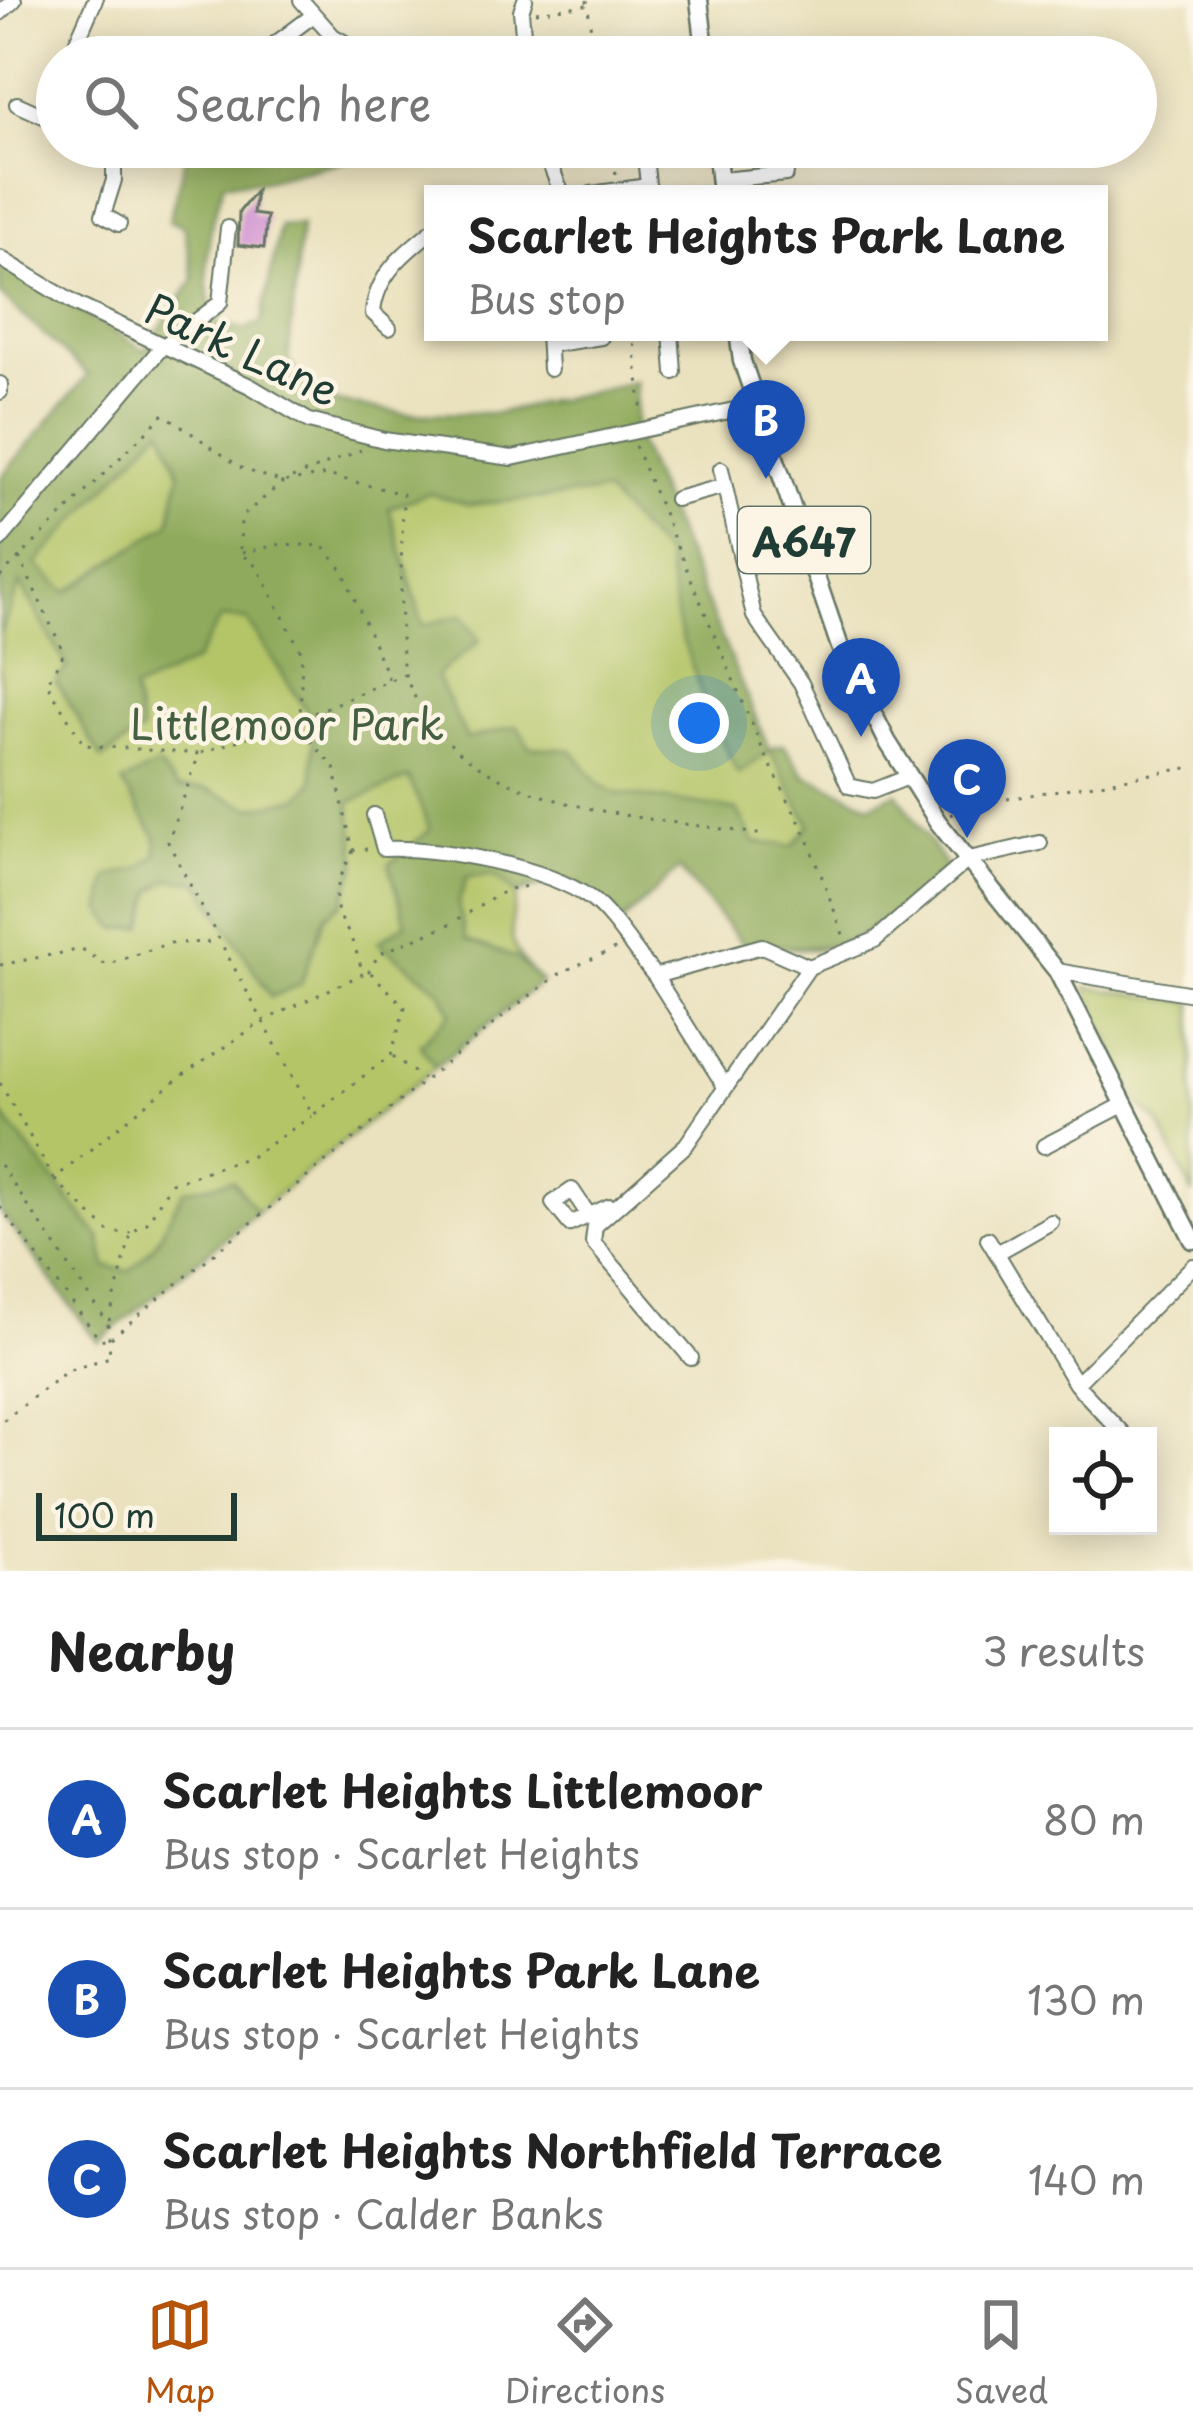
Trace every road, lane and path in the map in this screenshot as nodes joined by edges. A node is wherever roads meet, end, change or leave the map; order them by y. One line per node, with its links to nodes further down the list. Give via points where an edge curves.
1 (14, 0): 7 (street)
2 (95, 0): 9 (street)
3 (301, 0): 8 (street)
4 (699, 0): 13 (main road)
5 (587, 2): 6 (path); 12 (path)
6 (523, 7)
7 (0, 13)
8 (311, 17): 10 (street); 11 (street)
9 (79, 36)
10 (286, 36)
11 (339, 36)
12 (591, 36)
13 (703, 36)
14 (17, 104): 15 (street)
15 (36, 112)
16 (114, 168): 19 (street, via 103,215)
17 (786, 174): 18 (street)
18 (731, 185)
19 (119, 224)
20 (228, 228): 28 (street, via 220,303)
21 (424, 237): 23 (street, via 397,258 374,301 373,314)
22 (0, 258): 28 (street, Park Lane)
23 (388, 328)
24 (549, 341): 29 (street)
25 (634, 341): 32 (path)
26 (672, 341): 30 (street)
27 (740, 341): 31 (main road, A647)
28 (161, 348): 33 (street, Park Lane, via 309,421); 38 (street)
29 (550, 369)
30 (674, 372)
31 (757, 405): 32 (street, Park Lane); 47 (main road, A647, via 840,647)
32 (643, 426): 33 (street, Park Lane, via 512,458); 58 (path, via 633,450)
33 (384, 440): 35 (path)
34 (721, 469): 36 (street)
35 (283, 482): 39 (path, via 241,517); 40 (path, via 243,469 164,414); 42 (path, via 327,475 403,494)
36 (725, 487): 37 (street); 47 (street, via 754,616 801,683 849,786 873,791)
37 (676, 499)
38 (0, 540)
39 (240, 553): 43 (path, via 323,546 344,571); 44 (path, via 257,567 302,653)
40 (19, 557): 41 (path); 45 (path, via 64,652 47,682 84,745)
41 (0, 577)
42 (404, 674): 43 (path); 50 (path, via 440,739 488,774 547,798)
43 (388, 680): 44 (path)
44 (300, 719): 45 (path); 53 (path, via 334,767)
45 (199, 754): 56 (path, via 168,842)
46 (1193, 767): 49 (path, via 966,806)
47 (906, 778): 49 (main road, A647)
48 (374, 815): 52 (street)
49 (938, 822): 54 (main road, A647)
50 (763, 835)
51 (1040, 842): 54 (street)
52 (384, 849): 53 (path); 55 (street, via 456,855)
53 (353, 850): 61 (path, via 333,888)
54 (969, 859): 58 (street); 62 (main road, A647)
55 (556, 883): 57 (street, via 591,899); 61 (path, via 508,889 379,954)
56 (218, 942): 59 (path, via 170,943 106,964 82,949); 65 (path)
57 (627, 944): 63 (street); 67 (path, via 562,972)
58 (851, 953): 60 (street)
59 (0, 965)
60 (808, 967): 63 (street, via 762,946); 69 (street)
61 (368, 971): 65 (path); 66 (path, via 405,1007)
62 (1057, 971): 64 (street); 70 (main road, A647)
63 (656, 976): 69 (street)
64 (1193, 994)
65 (263, 1021): 71 (path); 74 (path)
66 (392, 1055): 67 (path); 71 (path)
67 (425, 1080): 85 (path)
68 (0, 1083): 74 (path)
69 (724, 1085): 75 (street, via 686,1145)
70 (1125, 1104): 72 (street); 81 (main road, A647)
71 (313, 1114): 79 (path, via 252,1156 171,1183 147,1223)
72 (1044, 1146)
73 (0, 1165): 84 (path)
74 (54, 1179): 79 (path, via 110,1233)
75 (639, 1187): 77 (street); 86 (street, via 595,1226 593,1242)
76 (0, 1207): 85 (path, via 100,1340)
77 (588, 1214)
78 (1051, 1222): 82 (street)
79 (131, 1233): 84 (path)
80 (988, 1239): 82 (street)
81 (1193, 1240)
82 (997, 1253): 87 (street)
83 (1193, 1266): 87 (street)
84 (108, 1323): 85 (path)
85 (111, 1338): 88 (path, via 110,1357 67,1372)
86 (691, 1358)
87 (1076, 1384): 89 (street)
88 (0, 1423)
89 (1117, 1427)

